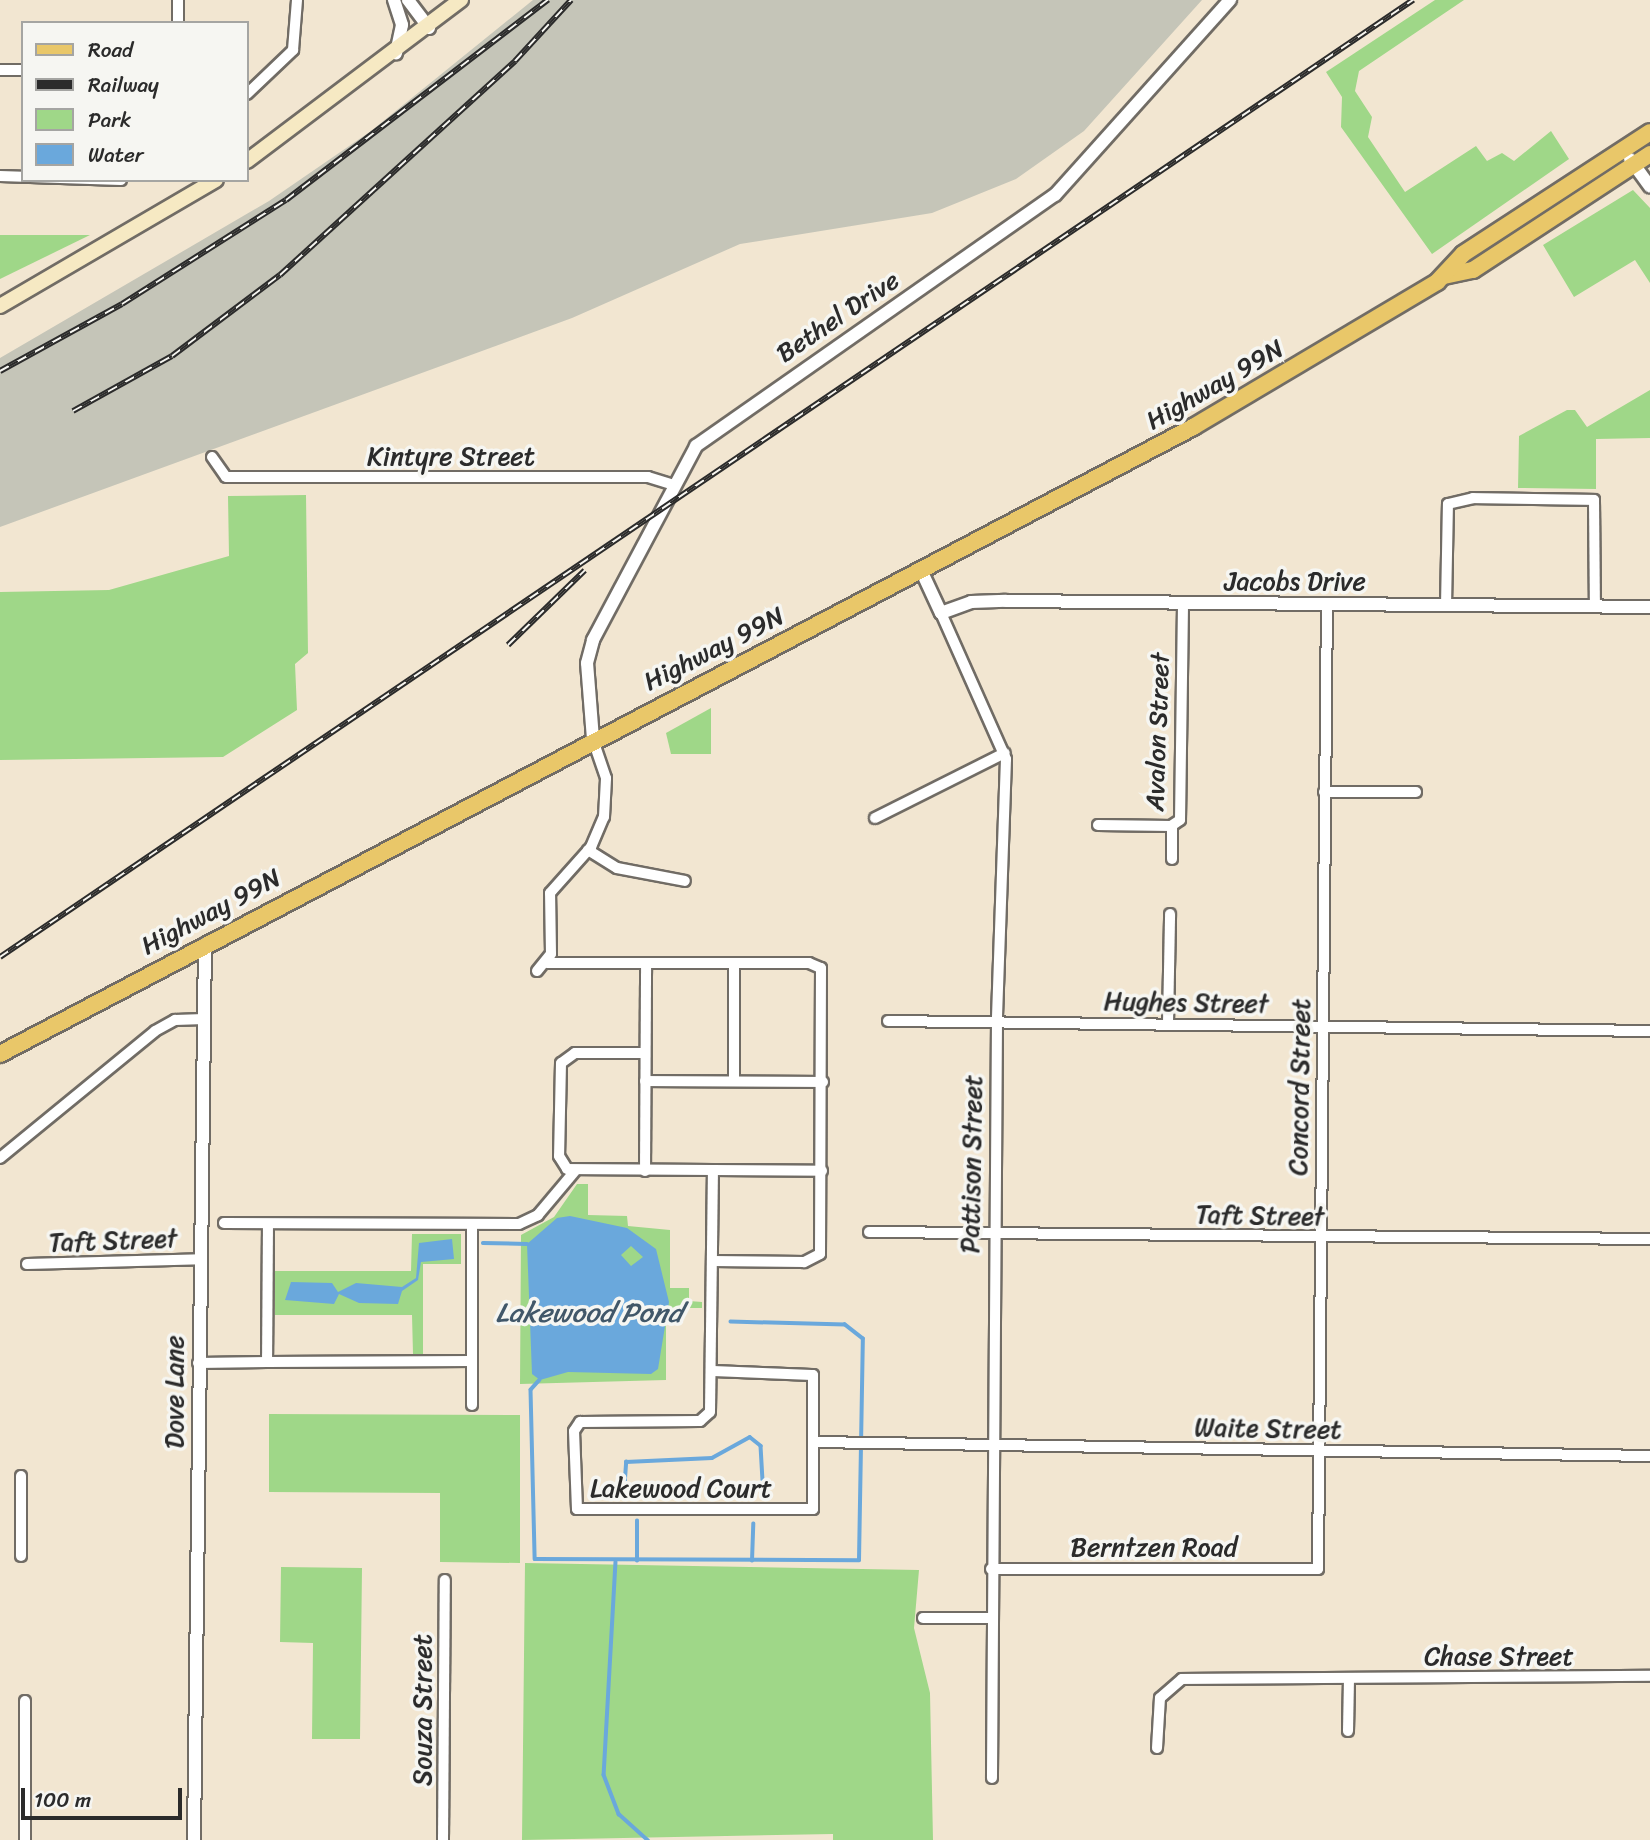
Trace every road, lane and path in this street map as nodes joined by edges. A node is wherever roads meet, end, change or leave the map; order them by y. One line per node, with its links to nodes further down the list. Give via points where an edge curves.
1 (178, 0): 7 (street)
2 (297, 0): 12 (street, via 293,50)
3 (394, 0): 9 (street, via 402,25)
4 (408, 0): 8 (street)
5 (461, 0): 8 (main road)
6 (1230, 0): 25 (street, Bethel Drive, via 1055,195 718,426 696,446)
7 (178, 21)
8 (429, 28): 9 (main road)
9 (396, 53): 16 (main road)
10 (0, 70): 11 (street)
11 (21, 71)
12 (248, 93)
13 (1650, 132): 14 (main road, Highway 99N)
14 (1624, 150): 17 (street); 22 (main road, Highway 99N, via 1464,254)
15 (1650, 154): 17 (main road, Highway 99N)
16 (248, 160)
17 (1634, 164): 21 (street); 22 (main road, Highway 99N, via 1473,270)
18 (0, 176): 19 (street)
19 (21, 177)
20 (213, 182): 23 (main road)
21 (1650, 187)
22 (1444, 276): 26 (main road, Highway 99N, via 1216,414)
23 (0, 306)
24 (212, 457): 25 (street, Kintyre Street, via 226,478 648,477)
25 (675, 485): 33 (street, Bethel Drive, via 593,640 587,663)
26 (921, 570): 32 (street, Pattison Street); 33 (main road, Highway 99N)
27 (1182, 603): 28 (street, Jacobs Drive); 32 (street, Jacobs Drive, via 973,601); 39 (street, Avalon Street, via 1180,820)
28 (1326, 605): 29 (street, Jacobs Drive); 35 (street, Concord Street)
29 (1446, 606): 30 (street, Jacobs Drive); 30 (street, via 1448,504 1452,498 1473,498 1596,502)
30 (1595, 607): 31 (street, Jacobs Drive)
31 (1650, 607)
32 (941, 612): 34 (street, Pattison Street)
33 (593, 739): 40 (street, via 607,802); 44 (main road, Highway 99N)
34 (1005, 753): 37 (street); 51 (street, Pattison Street)
35 (1324, 792): 36 (street); 53 (street, Concord Street)
36 (1416, 792)
37 (875, 818)
38 (1098, 825): 39 (street, Avalon Street)
39 (1172, 826): 41 (street)
40 (588, 850): 42 (street, via 617,868); 45 (street, via 550,893)
41 (1172, 859)
42 (685, 881)
43 (1170, 914): 52 (street)
44 (205, 944): 49 (street, Dove Lane); 56 (main road, Highway 99N)
45 (547, 963): 46 (street); 48 (street)
46 (646, 963): 47 (street); 55 (street)
47 (734, 963): 58 (street); 59 (street, via 821,968)
48 (537, 971)
49 (204, 1019): 60 (street, via 175,1020 155,1031); 72 (street, Dove Lane)
50 (888, 1021): 51 (street, Hughes Street)
51 (997, 1021): 52 (street, Hughes Street); 69 (street, Pattison Street)
52 (1168, 1023): 53 (street, Hughes Street)
53 (1322, 1026): 54 (street, Hughes Street); 70 (street, Concord Street)
54 (1650, 1031)
55 (645, 1053): 57 (street); 61 (street, via 575,1053 561,1063 559,1156)
56 (0, 1054)
57 (645, 1081): 58 (street); 62 (street)
58 (733, 1081): 59 (street)
59 (823, 1082): 63 (street)
60 (0, 1158)
61 (575, 1171): 62 (street); 67 (street, via 527,1222)
62 (645, 1171): 64 (street)
63 (822, 1171): 64 (street); 73 (street, via 816,1258)
64 (713, 1172): 73 (street, Lakewood Court)
65 (224, 1223): 66 (street)
66 (268, 1224): 67 (street); 76 (street)
67 (472, 1225): 75 (street)
68 (869, 1232): 69 (street, Taft Street)
69 (994, 1233): 70 (street, Taft Street); 81 (street, Pattison Street)
70 (1320, 1237): 71 (street, Taft Street); 82 (street, Concord Street)
71 (1650, 1239)
72 (201, 1259): 74 (street, Taft Street); 77 (street, Dove Lane)
73 (713, 1261): 78 (street, Lakewood Court)
74 (27, 1264)
75 (472, 1360): 76 (street); 79 (street)
76 (267, 1362): 77 (street)
77 (198, 1363): 98 (street, Dove Lane)
78 (712, 1371): 80 (street, Lakewood Court, via 810,1373); 80 (street, Lakewood Court, via 705,1419 576,1426 577,1509 811,1511)
79 (472, 1405)
80 (815, 1442): 81 (street, Waite Street)
81 (992, 1445): 82 (street, Waite Street); 86 (street, Pattison Street)
82 (1318, 1451): 83 (street, Waite Street); 87 (street, Concord Street)
83 (1650, 1456)
84 (20, 1476): 85 (street)
85 (20, 1556)
86 (990, 1569): 87 (street, Berntzen Road); 90 (street, Pattison Street)
87 (1318, 1569)
88 (445, 1580): 99 (street, Souza Street)
89 (923, 1618): 90 (street)
90 (990, 1618): 96 (street, Pattison Street)
91 (1650, 1676): 92 (street, Chase Street)
92 (1349, 1679): 94 (street); 95 (street, Chase Street, via 1182,1679 1160,1698)
93 (25, 1701): 97 (street)
94 (1348, 1731)
95 (1157, 1748)
96 (992, 1778)
97 (25, 1840)
98 (194, 1840)
99 (443, 1840)

